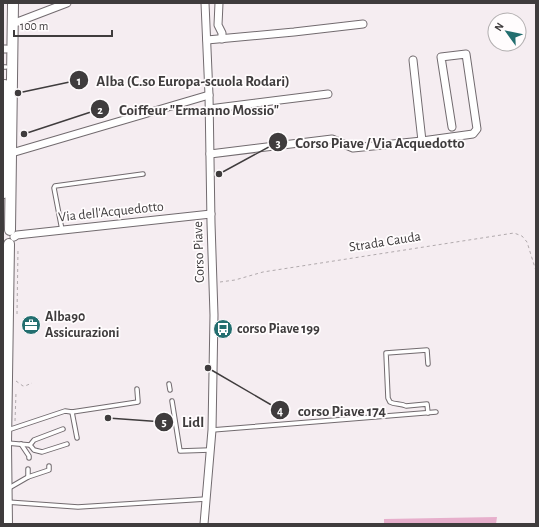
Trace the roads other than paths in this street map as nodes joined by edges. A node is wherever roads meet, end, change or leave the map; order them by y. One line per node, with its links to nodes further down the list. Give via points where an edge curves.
1 (67, 3): 5 (street)
2 (205, 3): 8 (street, Corso Piave)
3 (219, 3): 7 (street, via 218,24)
4 (10, 4): 5 (main road); 9 (main road)
5 (12, 24): 17 (main road)
6 (363, 24): 7 (street)
7 (222, 39): 8 (street)
8 (207, 40): 13 (street, Corso Piave)
9 (4, 49): 11 (main road)
10 (414, 60): 16 (street)
11 (4, 67): 17 (main road)
12 (328, 94): 14 (street)
13 (209, 95): 14 (street, Corso Piave); 17 (street)
14 (209, 109): 18 (street, Corso Piave)
15 (452, 127): 16 (street, via 441,57 466,54 477,129 473,134)
16 (422, 141): 18 (street, via 354,148 332,139)
17 (8, 153): 22 (main road)
18 (210, 154): 20 (street, Corso Piave)
19 (143, 174): 21 (lane, via 55,186)
20 (211, 214): 21 (street, Via dell'Acquedotto); 34 (street, Corso Piave, via 214,315)
21 (62, 230): 22 (street, Via dell'Acquedotto)
22 (7, 237): 23 (main road); 32 (main road)
23 (3, 289)
24 (428, 364): 31 (lane, via 427,350 386,353 390,402 406,406 427,404)
25 (169, 384): 27 (lane)
26 (137, 389): 29 (lane, via 138,402)
27 (170, 390)
28 (172, 402): 40 (lane, via 180,451)
29 (72, 412): 32 (lane, via 65,411); 35 (lane)
30 (436, 412): 31 (lane)
31 (428, 413): 34 (lane)
32 (11, 428): 36 (main road)
33 (63, 429): 39 (lane, via 34,440)
34 (212, 430): 40 (street, Corso Piave)
35 (77, 438)
36 (6, 443): 37 (lane); 47 (main road)
37 (21, 444): 39 (lane); 43 (lane)
38 (67, 444): 41 (lane)
39 (30, 445): 41 (lane, via 34,450)
40 (210, 450): 48 (street, Corso Piave)
41 (42, 452): 42 (lane)
42 (46, 455)
43 (29, 458)
44 (49, 466): 46 (lane, via 49,470)
45 (28, 469): 46 (lane)
46 (28, 477): 47 (lane, via 12,487)
47 (6, 495): 48 (lane, via 78,507); 49 (main road)
48 (206, 500): 50 (street, Corso Piave)
49 (6, 524)
50 (204, 524)

